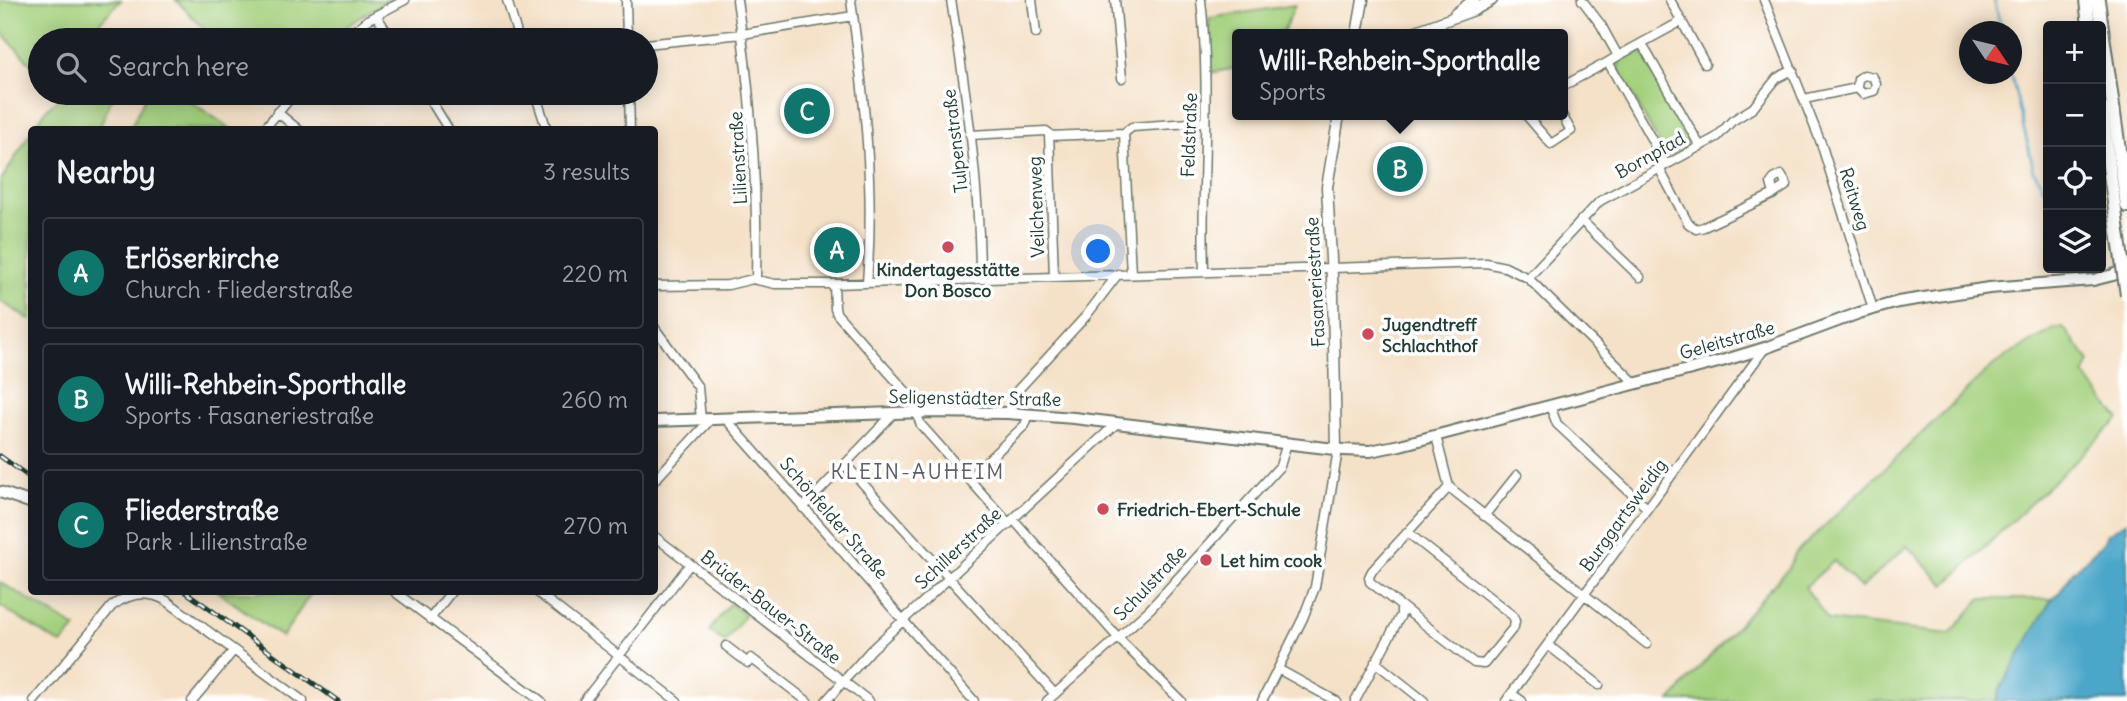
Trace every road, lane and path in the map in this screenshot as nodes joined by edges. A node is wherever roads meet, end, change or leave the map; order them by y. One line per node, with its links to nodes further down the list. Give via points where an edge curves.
1 (405, 0): 18 (street)
2 (507, 0): 25 (street)
3 (626, 0): 26 (street)
4 (737, 0): 30 (street, Lilienstraße)
5 (851, 0): 19 (street)
6 (951, 0): 56 (street, Tulpenstraße)
7 (1032, 0): 29 (street)
8 (1115, 0): 37 (street)
9 (1201, 0): 49 (street, Feldstraße)
10 (1363, 0): 27 (street)
11 (1474, 0): 20 (street)
12 (1492, 0): 20 (street)
13 (1582, 0): 33 (street)
14 (1670, 0): 21 (street)
15 (1764, 0): 36 (street, Reitweg)
16 (2086, 0): 22 (highway)
17 (2098, 0): 62 (highway)
18 (376, 15): 23 (street); 24 (street)
19 (853, 16): 30 (street); 74 (street, via 868,138)
20 (1452, 16): 28 (street)
21 (1682, 21): 32 (street); 35 (street)
22 (2088, 21)
23 (359, 28)
24 (384, 28)
25 (515, 28)
26 (627, 28)
27 (1358, 29)
28 (1420, 29)
29 (1035, 33)
30 (743, 34): 31 (street); 73 (street, Lilienstraße, via 755,155)
31 (658, 43)
32 (1642, 44): 33 (street); 59 (street)
33 (1618, 56): 34 (street)
34 (1608, 62): 38 (street); 60 (street)
35 (1705, 64)
36 (1793, 70): 40 (street, Reitweg); 59 (street, Bornpfad, via 1774,81 1753,108)
37 (1122, 78)
38 (1568, 83)
39 (1857, 88): 40 (street)
40 (1804, 99): 78 (street, Reitweg)
41 (283, 105): 45 (street)
42 (433, 105): 52 (street)
43 (540, 105): 53 (street)
44 (629, 105): 54 (street)
45 (277, 111): 50 (street); 51 (street)
46 (1338, 120): 64 (street, Fasaneriestraße, via 1327,187)
47 (1531, 120): 48 (street, via 1551,144 1571,131)
48 (1565, 120)
49 (1204, 122): 55 (street, Veilchenweg, via 1132,127); 66 (street, Feldstraße)
50 (266, 126)
51 (294, 126)
52 (447, 126)
53 (546, 126)
54 (630, 126)
55 (1124, 133): 57 (street, Veilchenweg); 68 (street)
56 (970, 135): 57 (street, Veilchenweg, via 1045,131); 72 (street, Tulpenstraße)
57 (1050, 136): 69 (street, Veilchenweg)
58 (2106, 144): 77 (highway, bridge)
59 (1700, 146): 60 (street, Bornpfad)
60 (1663, 167): 61 (street, via 1688,223 1696,229); 63 (street, Bornpfad, via 1605,197)
61 (1774, 194)
62 (2127, 206)
63 (1581, 220): 70 (street); 71 (street, Bornpfad)
64 (1331, 267): 66 (street); 71 (street, via 1486,262); 93 (street, Fasaneriestraße)
65 (2127, 268): 78 (main road, Geleitstraße, via 2093,280 1947,293)
66 (1204, 272): 68 (street)
67 (1118, 274): 68 (street); 69 (street); 85 (street, via 1016,392)
68 (1131, 274)
69 (1054, 277): 72 (street)
70 (1640, 277)
71 (1528, 278): 81 (street)
72 (980, 279): 74 (street)
73 (756, 280): 75 (street, via 775,285); 76 (street)
74 (867, 282): 75 (street)
75 (834, 284): 83 (street, via 837,314)
76 (658, 286)
77 (2127, 295)
78 (1873, 309): 80 (main road, Geleitstraße)
79 (658, 332): 88 (street, via 698,387)
80 (1765, 348): 81 (main road, Geleitstraße); 102 (street, Burggartsweidig)
81 (1636, 384): 82 (main road, Geleitstraße)
82 (1550, 406): 91 (main road, Geleitstraße); 102 (street, via 1557,424)
83 (920, 412): 84 (main road, Seligenstädter Straße); 85 (main road, Seligenstädter Straße); 97 (street, via 921,425)
84 (894, 413): 87 (main road, Seligenstädter Straße); 94 (street)
85 (1008, 413): 86 (main road, Seligenstädter Straße)
86 (1029, 414): 90 (main road, Seligenstädter Straße); 97 (street, via 1025,425)
87 (726, 419): 88 (main road, Seligenstädter Straße); 101 (street, Schönfelder Straße)
88 (705, 420): 89 (main road, Seligenstädter Straße); 96 (street)
89 (658, 421)
90 (1117, 423): 92 (main road, Seligenstädter Straße); 104 (street, Schillerstraße)
91 (1436, 436): 93 (main road, Geleitstraße, via 1370,451); 98 (street)
92 (1287, 443): 93 (main road, Seligenstädter Straße); 118 (street, Schulstraße, via 1280,466 1156,602)
93 (1336, 449): 125 (street, via 1315,587)
94 (845, 464): 101 (street); 108 (street)
95 (1517, 475): 103 (street)
96 (658, 476)
97 (969, 478): 104 (street)
98 (1449, 487): 103 (street); 105 (street)
99 (0, 492): 100 (main road)
100 (28, 501)
101 (803, 508): 117 (street, Schönfelder Straße)
102 (1647, 508): 114 (street, Burggartsweidig)
103 (1484, 516): 114 (street)
104 (1011, 522): 108 (street, Schillerstraße); 118 (street)
105 (1407, 532): 115 (street, via 1369,577); 115 (street, via 1513,616 1515,624 1480,665)
106 (658, 539): 107 (street, Brüder-Bauer-Straße)
107 (690, 564): 123 (street); 126 (street, Brüder-Bauer-Straße)
108 (949, 579): 117 (street, Schillerstraße); 128 (street)
109 (137, 595): 130 (street, via 118,601 107,611)
110 (149, 595): 122 (street, via 160,597)
111 (399, 595): 116 (street)
112 (449, 595): 116 (street)
113 (541, 595): 123 (street)
114 (1583, 595): 119 (street); 120 (street, Burggartsweidig)
115 (1401, 606): 124 (street, via 1401,615)
116 (430, 619): 133 (street)
117 (903, 620): 126 (street, Schillerstraße); 139 (street, Schönfelder Straße)
118 (1118, 637): 128 (street, Schulstraße); 141 (street)
119 (1647, 644)
120 (1548, 645): 127 (street); 129 (street, Burggartsweidig)
121 (726, 646): 136 (street, via 748,663 751,658)
122 (234, 650): 131 (street); 132 (street)
123 (619, 655): 134 (street); 135 (street)
124 (1375, 662): 144 (street); 145 (street)
125 (1278, 669): 142 (street); 143 (street)
126 (842, 681): 137 (street, Schillerstraße); 138 (street, Brüder-Bauer-Straße)
127 (1599, 685)
128 (1057, 692): 140 (street, Schulstraße)
129 (1509, 697): 146 (street)
130 (34, 701)
131 (192, 701)
132 (303, 701)
133 (541, 701)
134 (584, 701)
135 (677, 701)
136 (807, 701)
137 (825, 701)
138 (869, 701)
139 (974, 701)
140 (1047, 701)
141 (1181, 701)
142 (1262, 701)
143 (1336, 701)
144 (1355, 701)
145 (1424, 701)
146 (1522, 701)

